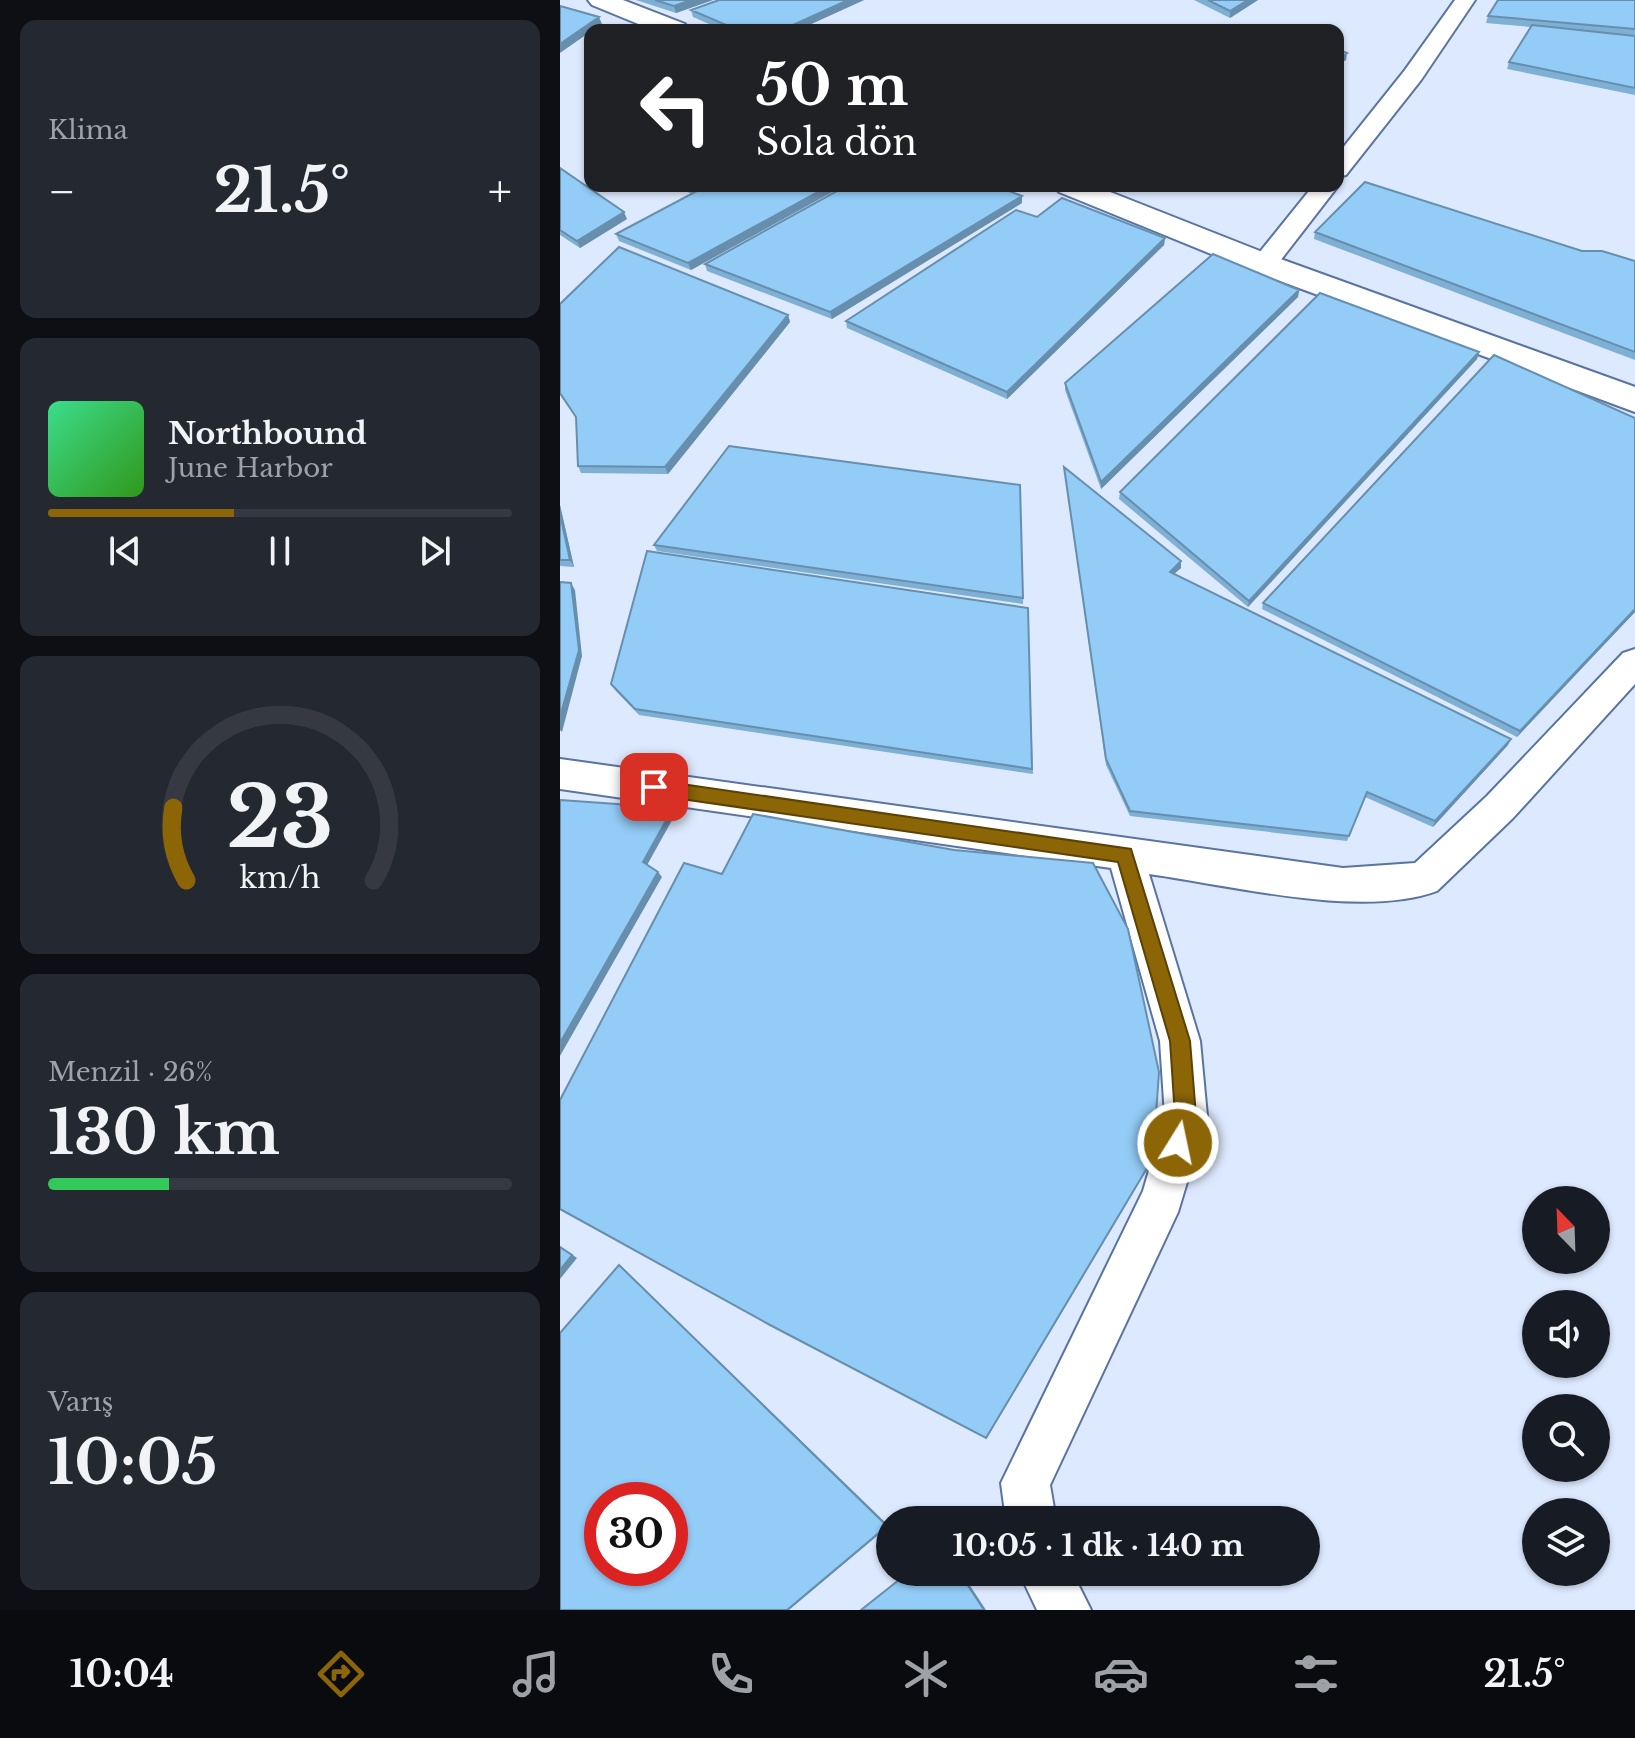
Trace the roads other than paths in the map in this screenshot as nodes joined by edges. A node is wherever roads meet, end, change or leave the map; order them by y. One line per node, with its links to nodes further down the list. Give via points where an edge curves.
1 (601, 0): 3 (street)
2 (1465, 0): 4 (street)
3 (661, 24)
4 (1344, 162)
5 (1084, 192): 7 (street)
6 (1321, 192): 7 (street)
7 (1264, 264): 8 (street)
8 (1635, 400)
9 (1635, 662): 11 (street, via 1500,807 1424,879 1343,885)
10 (560, 774): 11 (street)
11 (1125, 854): 12 (street, via 1180,1041 1186,1116 1163,1197 1025,1483)
12 (1029, 1506)
13 (1052, 1586): 14 (street)
14 (1065, 1610)

